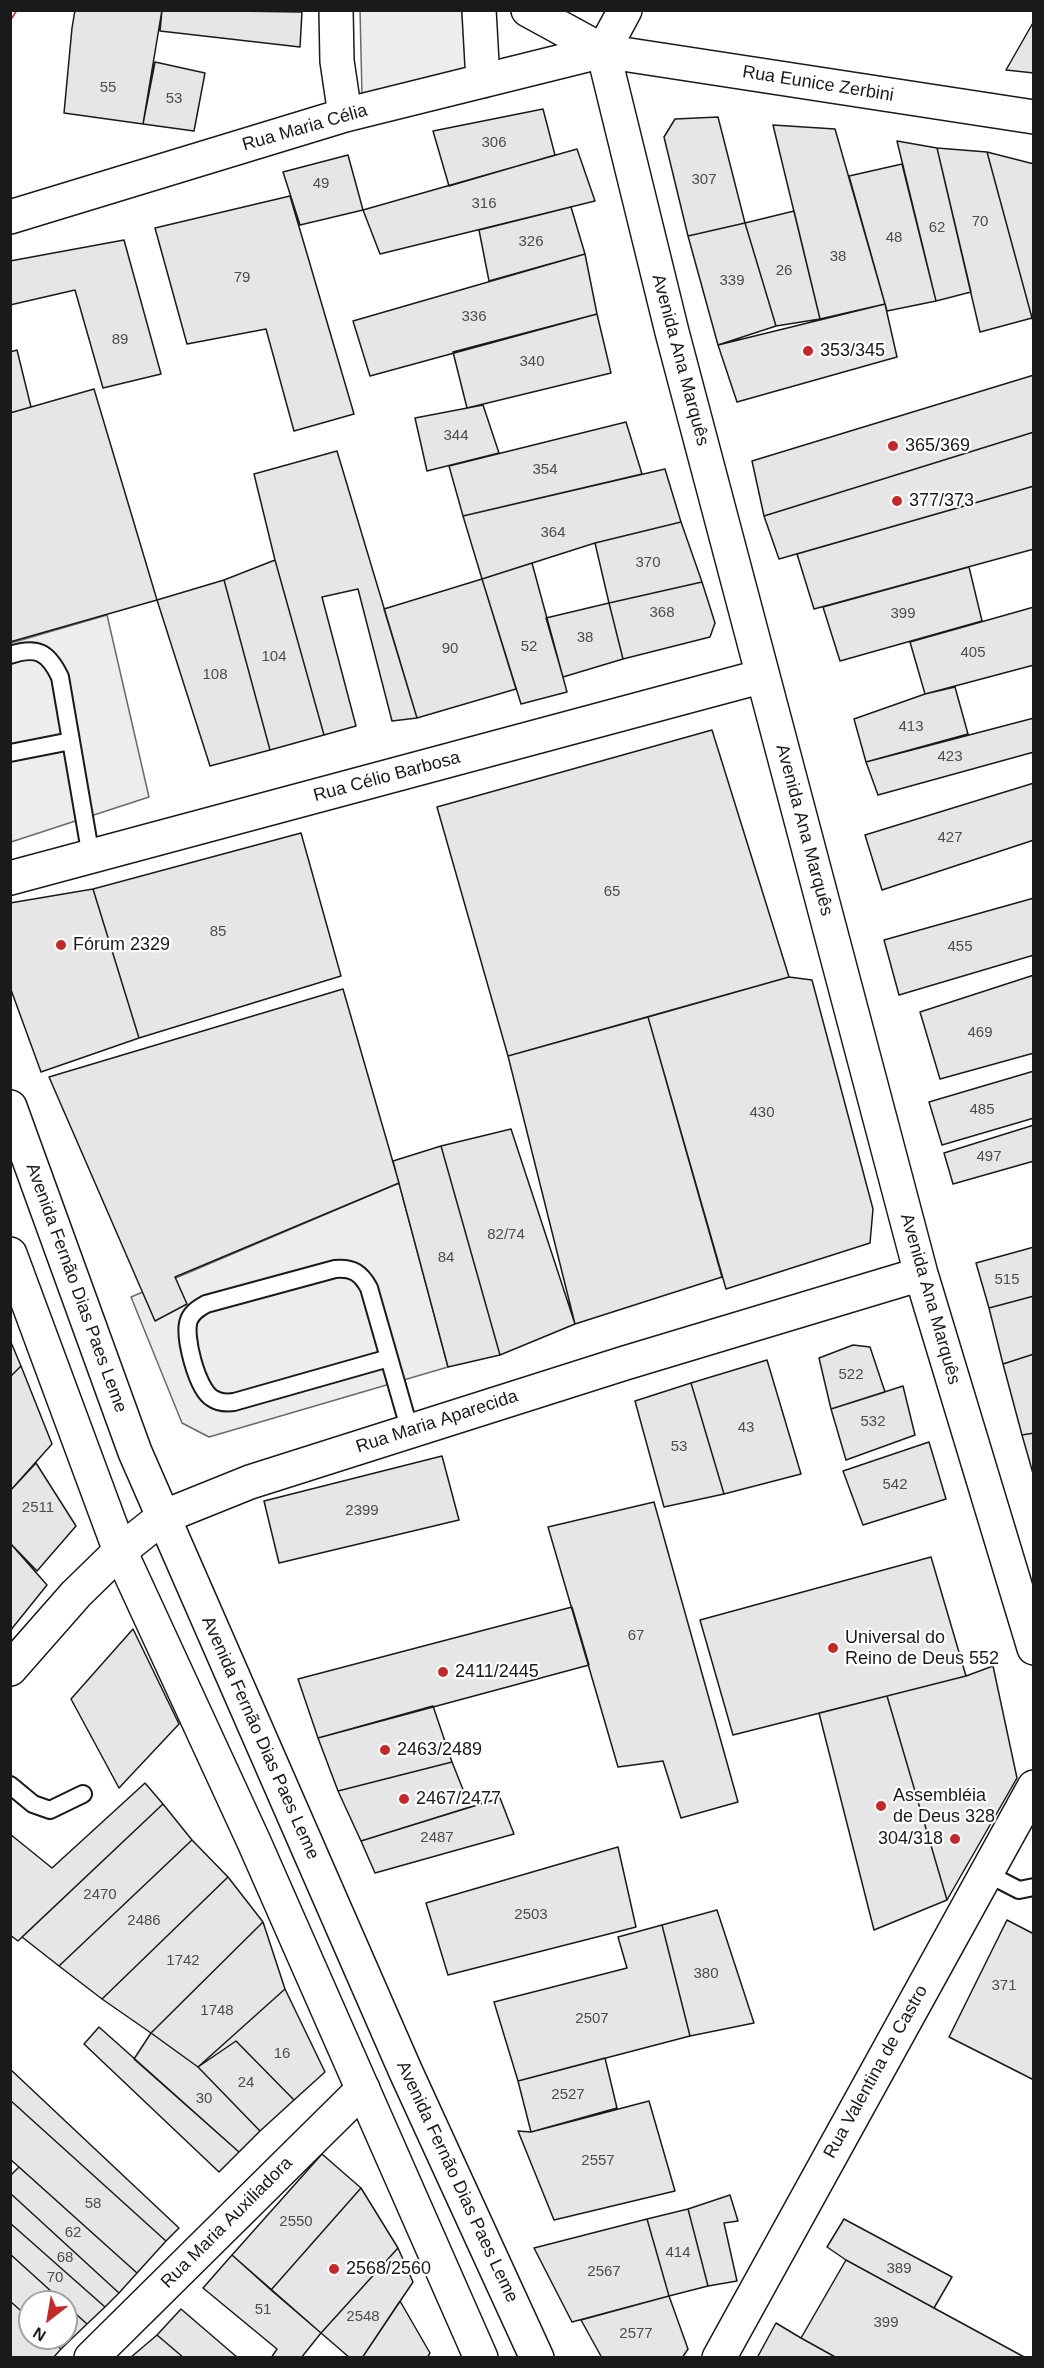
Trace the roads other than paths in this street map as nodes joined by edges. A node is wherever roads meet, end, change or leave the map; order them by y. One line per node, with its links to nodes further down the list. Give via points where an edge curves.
1 (336, 10): 7 (street, via 337,61)
2 (479, 10): 6 (street)
3 (528, 10): 5 (street)
4 (625, 10): 5 (street)
5 (603, 51): 6 (street, Rua Maria Célia); 8 (street, Rua Eunice Zerbini); 11 (street, Avenida Ana Marquês)
6 (483, 81): 7 (street, Rua Maria Célia)
7 (345, 115): 9 (street, Rua Maria Célia)
8 (1034, 117)
9 (10, 217)
10 (10, 655): 12 (lane, via 26,650 41,653 53,662 60,677)
11 (763, 675): 14 (street, Rua Célio Barbosa); 18 (street, Avenida Ana Marquês)
12 (71, 741): 13 (lane); 14 (lane)
13 (10, 753)
14 (91, 857): 15 (street, Rua Célio Barbosa)
15 (10, 878)
16 (10, 1107): 21 (street, Avenida Fernão Dias Paes Leme, via 135,1452)
17 (10, 1254): 22 (street)
18 (921, 1274): 20 (street, Rua Maria Aparecida); 23 (street, Avenida Ana Marquês)
19 (389, 1358): 19 (lane, via 223,1403 205,1393 200,1383 187,1328 190,1317 206,1304 346,1268 356,1271 369,1288); 20 (lane)
20 (410, 1431): 21 (street, Rua Maria Aparecida, via 249,1482)
21 (164, 1517): 22 (street, Rua Maria Aparecida); 33 (street, Avenida Fernão Dias Paes Leme, via 400,2059)
22 (120, 1551): 24 (street, Rua Maria Aparecida); 30 (street)
23 (1034, 1648)
24 (10, 1669)
25 (10, 1785): 27 (lane, via 33,1804 50,1810)
26 (1034, 1787): 28 (street, Rua Valentina de Castro)
27 (83, 1794)
28 (986, 1873): 29 (lane, via 1019,1890); 34 (street, Rua Valentina de Castro)
29 (1034, 1887)
30 (363, 2089): 31 (street, Rua Maria Auxiliadora); 32 (street)
31 (91, 2358)
32 (481, 2358)
33 (537, 2358)
34 (719, 2358)

